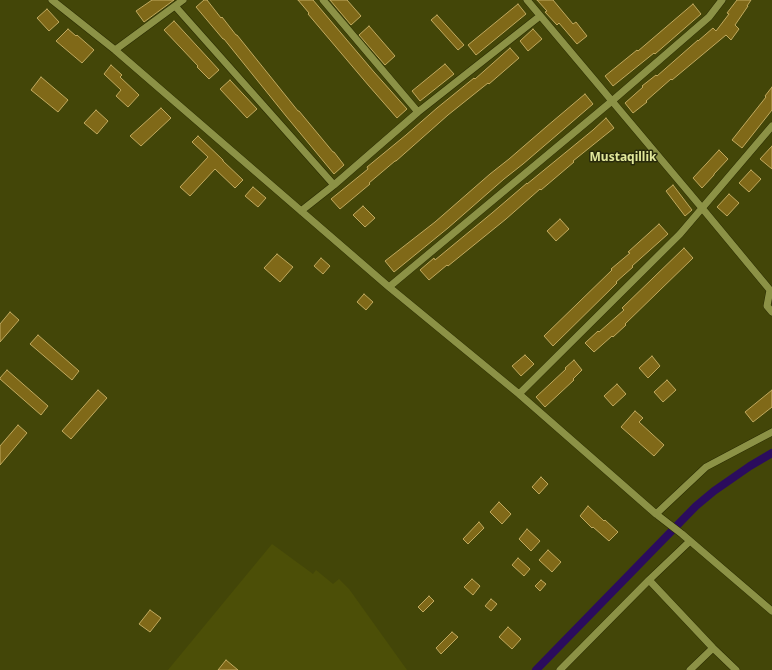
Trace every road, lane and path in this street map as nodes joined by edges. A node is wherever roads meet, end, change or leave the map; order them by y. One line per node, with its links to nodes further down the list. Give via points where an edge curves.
1 (52, 0): 8 (street)
2 (183, 0): 6 (street)
3 (323, 0): 10 (street)
4 (527, 0): 7 (street)
5 (722, 0): 9 (street, via 709,17)
6 (175, 6): 8 (street); 12 (street)
7 (540, 16): 9 (street); 10 (street)
8 (115, 50): 14 (street)
9 (612, 101): 13 (street); 15 (street)
10 (418, 112): 12 (street)
11 (772, 126): 13 (street)
12 (334, 185): 14 (street)
13 (702, 208): 16 (street); 18 (street, via 680,234)
14 (301, 211): 15 (street)
15 (389, 287): 18 (street)
16 (771, 289): 17 (street, via 767,306)
17 (772, 312)
18 (519, 394): 20 (street)
19 (772, 432): 20 (street, via 706,467)
20 (656, 514): 21 (street)
21 (690, 541): 22 (street); 23 (street)
22 (649, 580): 24 (street); 25 (street)
23 (772, 611)
24 (713, 648): 26 (street); 27 (street)
25 (560, 670)
26 (690, 670)
27 (736, 670)

